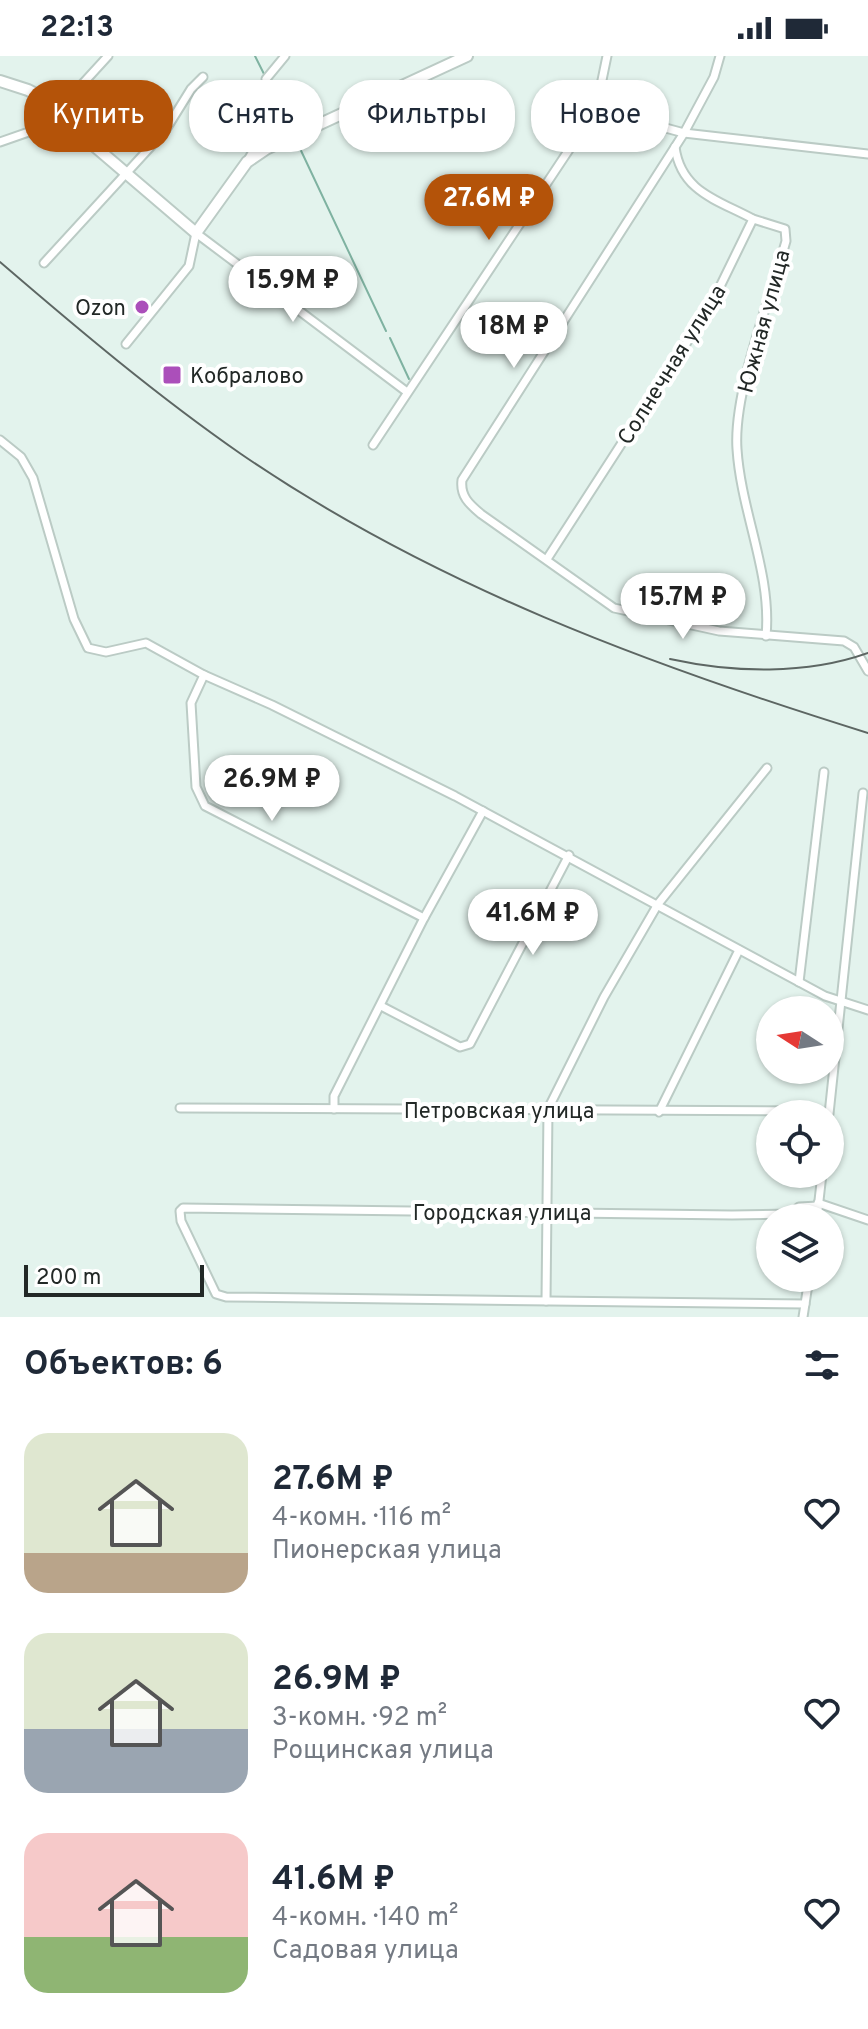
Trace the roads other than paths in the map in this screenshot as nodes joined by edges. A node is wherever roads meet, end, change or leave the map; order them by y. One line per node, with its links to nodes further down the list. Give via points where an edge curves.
1 (108, 56): 8 (street)
2 (285, 56): 7 (street)
3 (467, 56): 12 (street)
4 (607, 56): 9 (street)
5 (720, 56): 14 (street)
6 (203, 77): 24 (street)
7 (266, 79)
8 (87, 80)
9 (602, 80)
10 (0, 81): 11 (street)
11 (24, 90)
12 (323, 122)
13 (669, 129): 14 (street)
14 (684, 133): 17 (street); 22 (street)
15 (24, 134): 16 (street)
16 (0, 142)
17 (675, 147): 25 (street, via 689,182); 32 (street, via 462,480 470,504)
18 (101, 152): 24 (street)
19 (253, 152): 23 (street)
20 (263, 152): 23 (street)
21 (567, 152): 29 (street)
22 (868, 154)
23 (247, 162): 26 (street)
24 (126, 174): 26 (street); 27 (street)
25 (753, 219): 32 (street, Солнечная улица, via 711,305); 33 (street, Южная улица, via 785,229 786,241 740,405 736,447 766,592)
26 (196, 233): 28 (street, via 189,266); 29 (street)
27 (44, 263)
28 (126, 344)
29 (407, 392): 31 (street)
30 (0, 440): 35 (street, via 29,470 74,619 88,648 106,652 146,643)
31 (373, 445)
32 (547, 559): 33 (street, via 614,608 688,627)
33 (766, 636): 34 (street, via 849,643)
34 (868, 671)
35 (204, 675): 39 (street); 42 (street, via 191,703 196,787 205,806)
36 (767, 768): 41 (street)
37 (824, 772): 44 (street)
38 (863, 793): 46 (street)
39 (483, 811): 40 (street); 42 (street)
40 (569, 855): 41 (street); 48 (street, via 468,1045)
41 (658, 904): 43 (street); 52 (street)
42 (424, 918): 48 (street)
43 (739, 950): 44 (street); 54 (street)
44 (799, 982): 45 (street)
45 (830, 996)
46 (844, 996)
47 (844, 1002): 49 (street)
48 (381, 1006): 51 (street, via 334,1096)
49 (868, 1010)
50 (180, 1108): 51 (street, Петровская улица)
51 (334, 1109): 52 (street, Петровская улица)
52 (548, 1109): 54 (street, Петровская улица); 55 (street)
53 (756, 1111): 54 (street, Петровская улица)
54 (659, 1112)
55 (546, 1212): 57 (street, Городская улица); 60 (street); 60 (street, Городская улица, via 180,1211 216,1294 226,1297)
56 (844, 1213): 58 (street)
57 (756, 1214)
58 (868, 1220)
59 (807, 1292): 61 (street)
60 (546, 1301): 61 (street)
61 (805, 1304): 62 (street)
62 (803, 1317)

